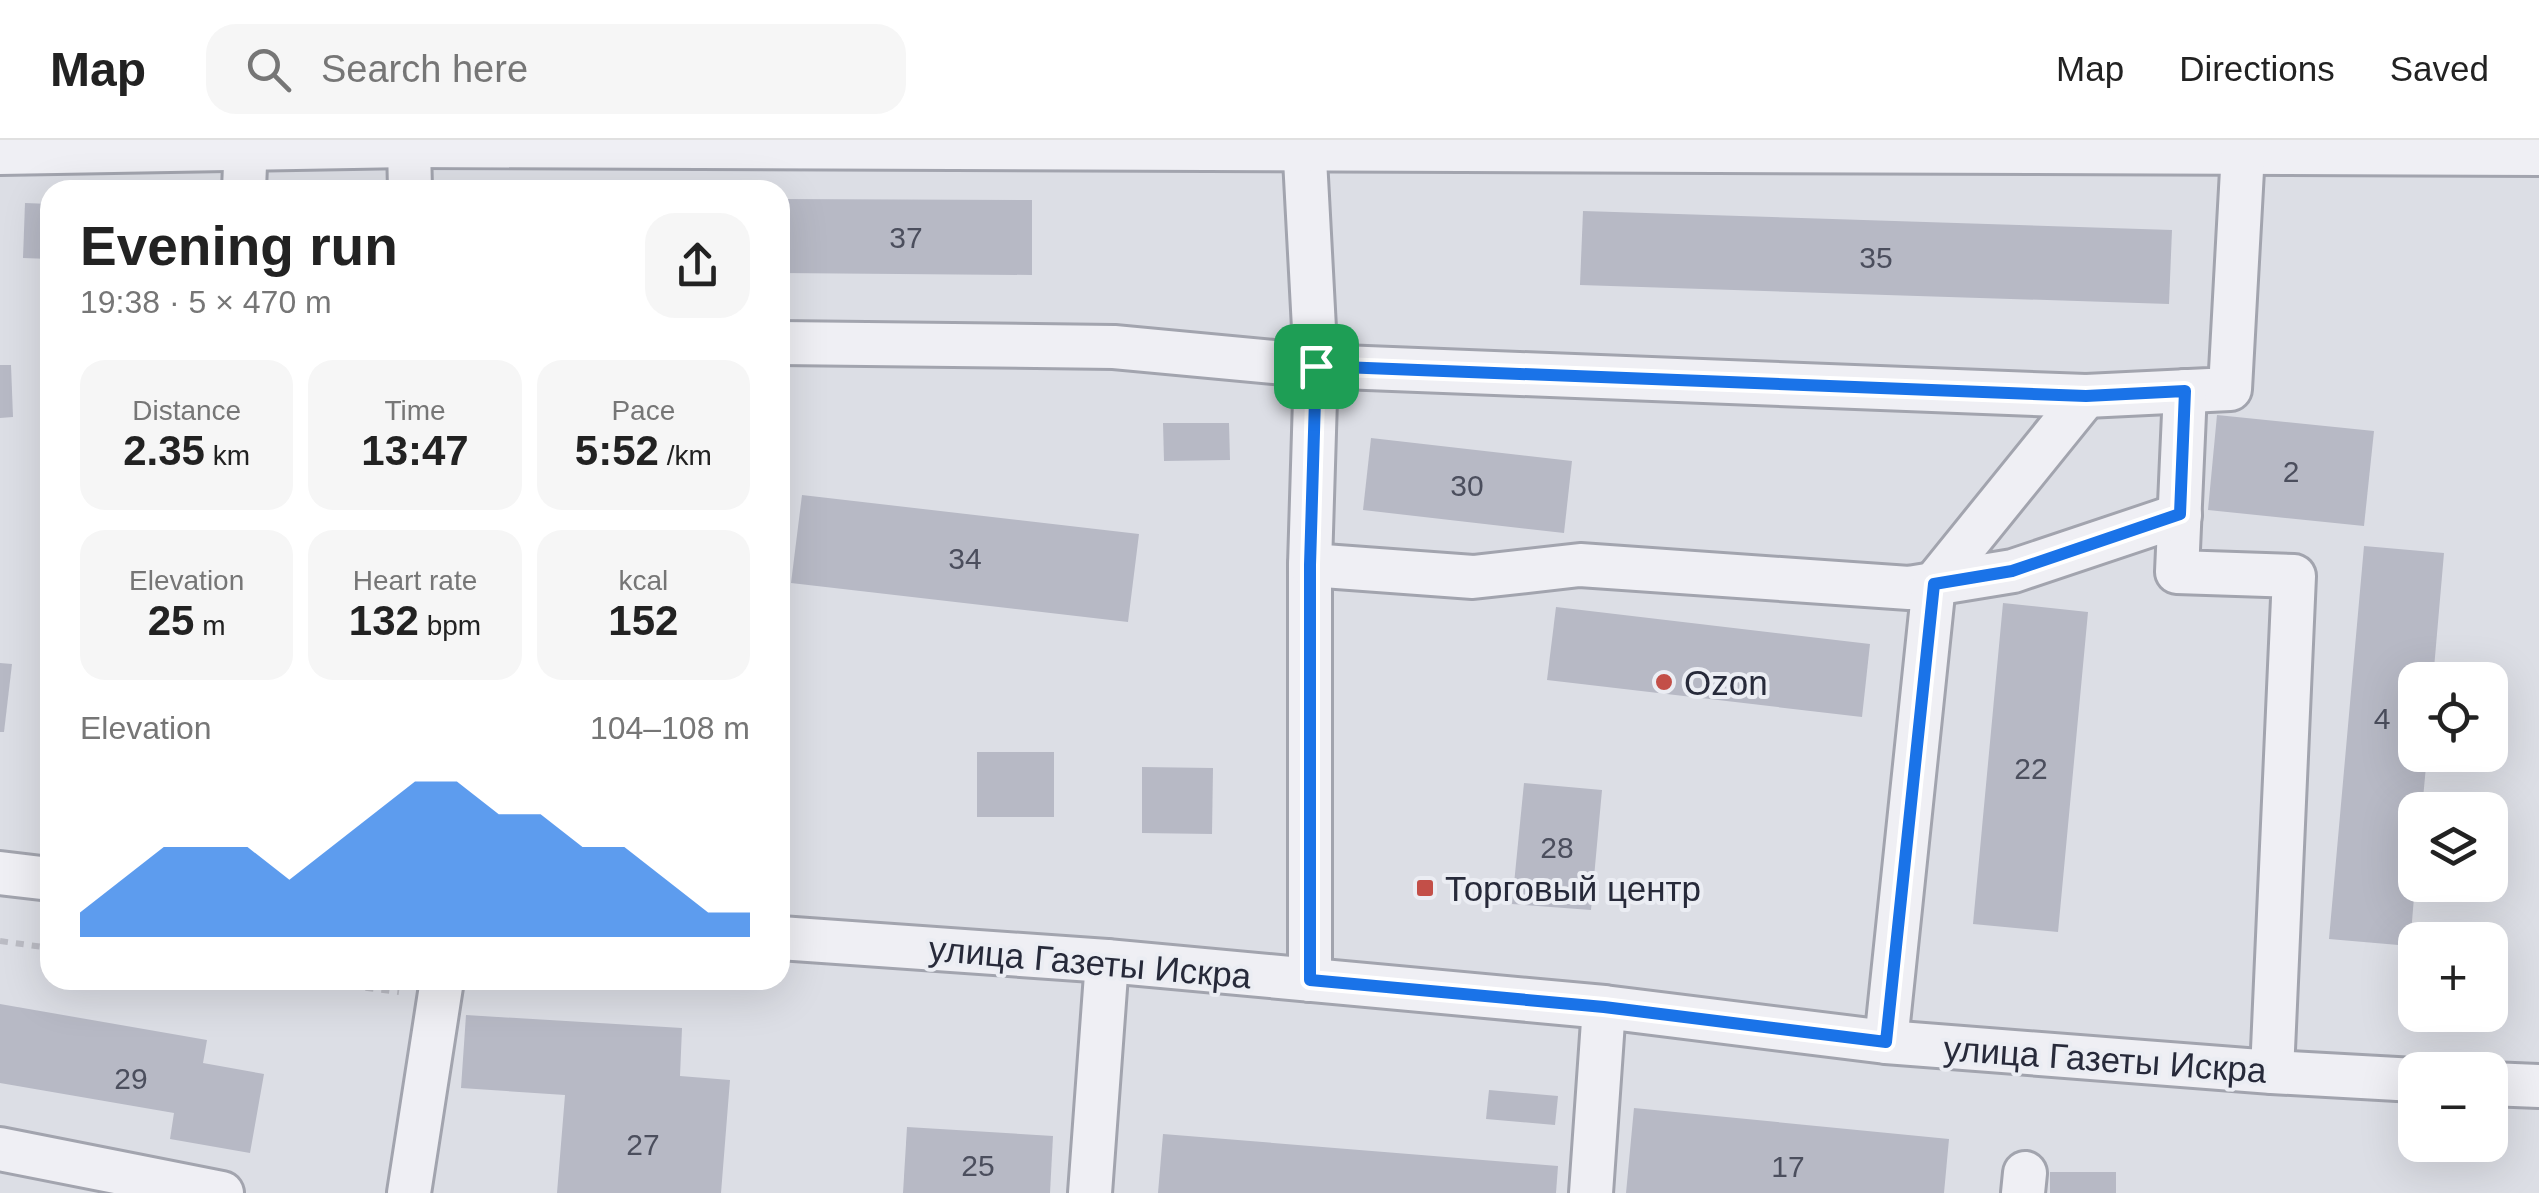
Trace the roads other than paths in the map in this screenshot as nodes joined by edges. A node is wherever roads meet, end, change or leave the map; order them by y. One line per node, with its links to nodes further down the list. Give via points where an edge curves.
1 (245, 144): 3 (street); 6 (street); 7 (street)
2 (1304, 145): 3 (street); 5 (street); 10 (street)
3 (409, 146): 8 (street)
4 (2517, 149): 5 (street)
5 (2243, 152): 11 (street, via 2230,389)
6 (0, 153)
7 (244, 180)
8 (410, 180)
9 (790, 343): 10 (street, via 1114,347)
10 (1316, 366): 12 (street); 14 (street)
11 (2185, 391): 12 (street); 13 (street)
12 (2086, 396): 15 (street)
13 (2180, 514): 15 (street, via 2012,571); 24 (street, via 2177,572 2294,576)
14 (1310, 565): 15 (street, via 1473,577 1580,565 1910,588); 20 (street)
15 (1934, 584): 23 (street)
16 (0, 873): 17 (street)
17 (40, 877)
18 (790, 939): 19 (street, улица Газеты Искра)
19 (1107, 961): 20 (street, улица Газеты Искра); 31 (street)
20 (1310, 980): 22 (street, улица Газеты Искра)
21 (441, 990): 30 (street)
22 (1604, 1007): 23 (street, улица Газеты Искра); 32 (street)
23 (1886, 1042): 24 (street, улица Газеты Искра)
24 (2272, 1072): 25 (street, улица Газеты Искра)
25 (2398, 1079)
26 (2508, 1085): 27 (street)
27 (2539, 1086)
28 (0, 1149): 29 (street)
29 (222, 1193)
30 (409, 1193)
31 (1090, 1193)
32 (1591, 1193)

